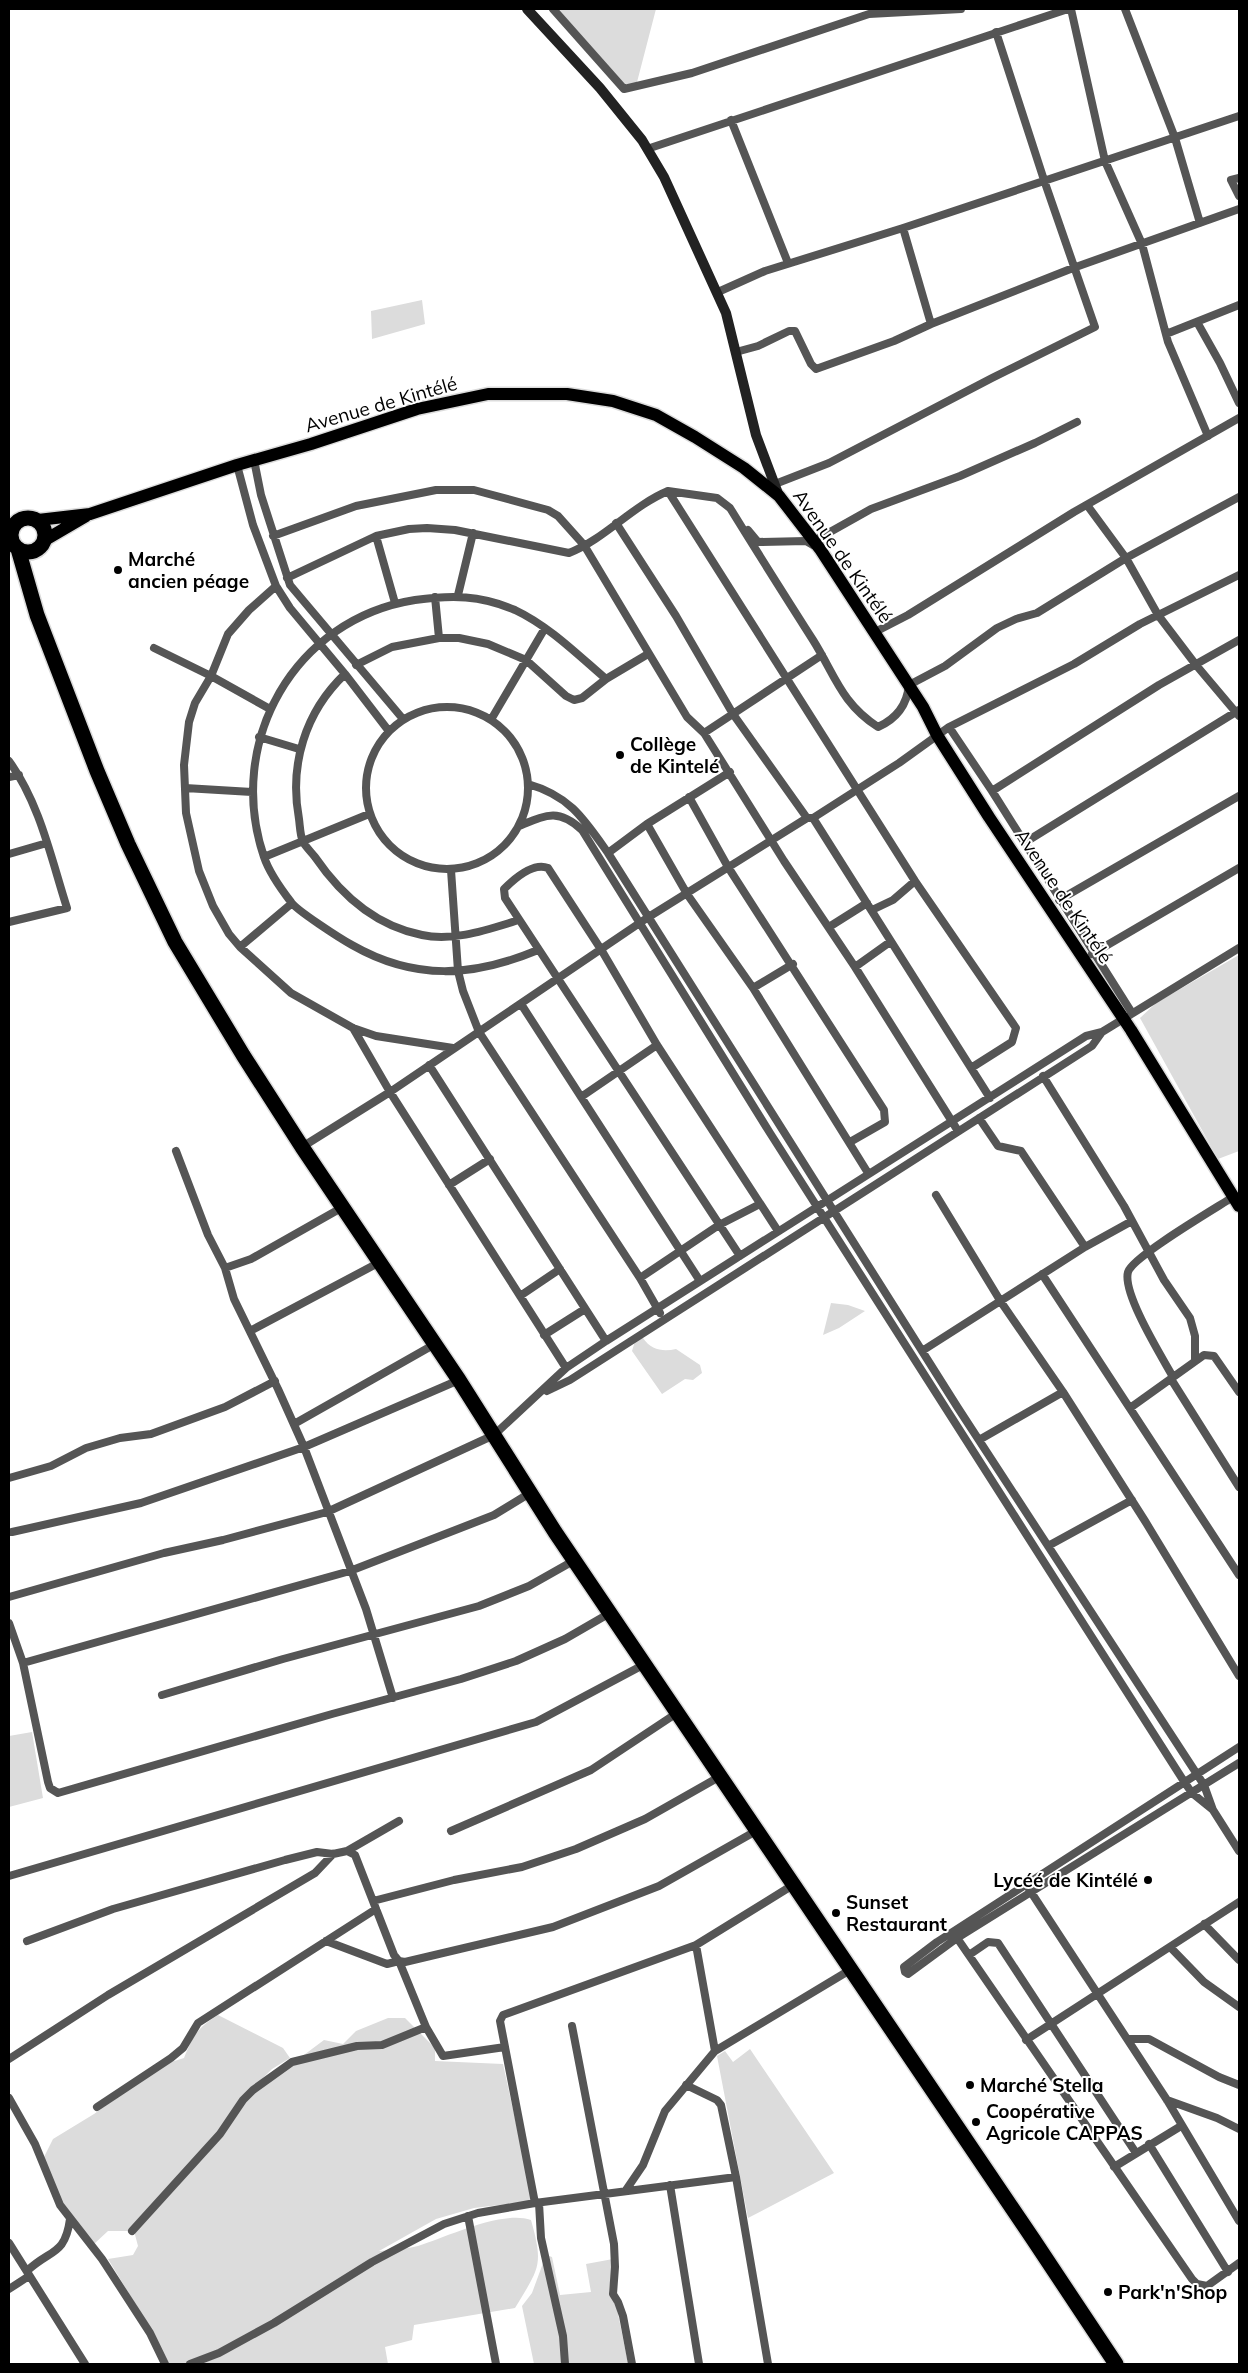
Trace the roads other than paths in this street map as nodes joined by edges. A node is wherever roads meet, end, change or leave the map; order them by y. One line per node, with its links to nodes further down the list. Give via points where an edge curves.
1 (527, 9): 10 (street, via 600,88)
2 (553, 9): 3 (street, via 624,89 692,73 869,14)
3 (960, 9)
4 (1069, 9): 6 (street); 11 (street)
5 (1124, 9): 9 (street)
6 (996, 32): 8 (street); 13 (street)
7 (1239, 116): 9 (street)
8 (731, 120): 10 (street); 19 (street)
9 (1175, 138): 11 (street); 16 (street)
10 (648, 149): 21 (street, via 668,184)
11 (1105, 161): 13 (street); 18 (street)
12 (1239, 178): 14 (street, via 1231,180)
13 (1044, 180): 17 (street); 20 (street)
14 (1239, 196)
15 (1239, 209): 16 (street)
16 (1200, 223): 18 (street)
17 (903, 228): 19 (street); 24 (street)
18 (1142, 244): 20 (street); 25 (street)
19 (788, 263): 21 (street)
20 (1073, 268): 24 (street); 33 (street, via 1095,327)
21 (718, 292): 26 (street)
22 (1239, 304): 23 (street)
23 (1197, 322): 25 (street); 27 (street)
24 (931, 324): 26 (street, via 816,369 795,331 790,330 758,346)
25 (1166, 334): 30 (street)
26 (736, 352): 33 (street, via 756,435)
27 (1239, 404)
28 (1239, 418): 30 (street)
29 (1077, 422): 47 (street, via 960,476 871,509)
30 (1208, 436): 36 (street)
31 (254, 460): 32 (main road, Avenue de Kintélé); 33 (main road, Avenue de Kintélé, via 417,409 473,396 567,394 613,401 656,416); 43 (street)
32 (237, 465): 38 (main road, Avenue de Kintélé); 52 (street, via 253,525)
33 (777, 490): 47 (main road, Avenue de Kintélé)
34 (668, 491): 37 (street, via 717,498); 41 (street, via 648,500); 71 (street)
35 (1239, 497): 49 (street)
36 (1087, 505): 49 (street); 58 (street, via 908,615)
37 (730, 508): 47 (street, via 758,542 806,541); 65 (street)
38 (90, 514): 39 (main road, Avenue de Kintélé); 45 (main road, Avenue de Kintélé)
39 (38, 520): 40 (highway, via 28,517); 45 (highway, via 46,531)
40 (12, 523): 48 (highway, via 12,542)
41 (616, 523): 46 (street); 76 (street, via 676,616)
42 (474, 533): 44 (street, via 427,528); 46 (street, via 569,553); 53 (street)
43 (273, 536): 46 (street, via 388,498 436,490 474,490 548,510 558,516); 51 (street)
44 (376, 536): 51 (street); 55 (street)
45 (45, 540): 48 (highway, via 40,548)
46 (584, 545): 64 (street)
47 (817, 545): 58 (main road, Avenue de Kintélé)
48 (25, 550): 151 (highway, via 37,615 96,771 128,844 176,942)
49 (1126, 558): 56 (street); 73 (street, via 1037,613 997,628 944,666)
50 (1239, 575): 56 (street)
51 (286, 578): 59 (street)
52 (276, 586): 62 (street); 70 (street, via 228,634)
53 (458, 595): 54 (street); 57 (street, via 514,610)
54 (435, 597): 55 (street); 60 (street)
55 (395, 604): 59 (street)
56 (1158, 615): 68 (street); 79 (street, via 1074,664)
57 (545, 628): 66 (street); 72 (street)
58 (874, 632): 73 (main road, Avenue de Kintélé)
59 (332, 636): 62 (street); 67 (street)
60 (439, 638): 66 (street, via 488,644); 67 (street, via 392,647)
61 (1239, 640): 68 (street)
62 (320, 644): 69 (street); 74 (street, via 288,679)
63 (154, 648): 70 (street)
64 (648, 654): 72 (street); 81 (street, via 687,717)
65 (822, 655): 71 (street); 73 (street, via 842,694 853,708 878,727 889,722 908,699)
66 (526, 660): 72 (street, via 570,700 582,698); 77 (street)
67 (356, 665): 78 (street)
68 (1196, 665): 75 (street); 92 (street)
69 (345, 674): 80 (street); 84 (street, via 332,687 312,720)
70 (211, 676): 74 (street); 90 (street, via 195,703 189,722)
71 (786, 678): 76 (street); 91 (street)
72 (606, 679)
73 (909, 685): 82 (main road, Avenue de Kintélé)
74 (270, 709): 83 (street)
75 (1238, 712): 103 (street)
76 (733, 714): 81 (street); 97 (street)
77 (492, 718): 78 (street, via 470,709 447,705 424,709); 89 (street, via 510,734 522,755)
78 (403, 719): 80 (street)
79 (949, 727): 82 (street); 92 (street)
80 (388, 730): 96 (street, via 375,749 367,770 365,792)
81 (704, 733): 86 (street)
82 (938, 735): 91 (street, via 900,763); 134 (main road, Avenue de Kintélé)
83 (259, 737): 84 (street); 93 (street)
84 (299, 750): 101 (street, via 295,772 296,806)
85 (9, 760): 87 (street)
86 (730, 772): 95 (street); 100 (street)
87 (19, 774): 88 (street); 102 (street, via 40,816)
88 (9, 777)
89 (528, 784): 99 (street, via 526,811); 104 (street, via 562,798 582,817)
90 (185, 788): 93 (street); 123 (street, via 189,831 199,871 213,906)
91 (857, 788): 97 (street); 110 (street)
92 (992, 791): 103 (street)
93 (252, 792): 106 (street)
94 (1239, 796): 112 (street)
95 (689, 797): 98 (street); 107 (street)
96 (369, 814): 101 (street); 109 (street, via 382,838 401,856 424,867)
97 (810, 818): 100 (street); 113 (street)
98 (647, 824): 104 (street); 111 (street)
99 (519, 826): 109 (street, via 502,848 478,864); 119 (street, via 553,815 571,820 582,830)
100 (772, 841): 107 (street); 120 (street)
101 (303, 842): 106 (street); 121 (street, via 348,897 390,926 424,936)
102 (47, 843): 105 (street); 118 (street, via 67,908)
103 (1024, 843): 112 (street)
104 (608, 852): 116 (street)
105 (9, 854)
106 (264, 857): 114 (street)
107 (728, 867): 111 (street); 128 (street)
108 (1239, 868): 127 (street)
109 (451, 870): 121 (street)
110 (915, 881): 115 (street, via 893,900); 141 (street, via 1016,1028 1012,1042)
111 (687, 894): 116 (street); 132 (street)
112 (1059, 900): 127 (street)
113 (866, 903): 115 (street); 120 (street)
114 (292, 904): 123 (street); 130 (street, via 370,956 424,970)
115 (872, 910): 122 (street)
116 (648, 918): 119 (street); 157 (street)
117 (519, 920): 121 (street); 125 (street); 126 (street, via 505,898 504,890 515,878 544,866)
118 (9, 922)
119 (640, 923): 126 (street); 160 (street)
120 (829, 927): 129 (street)
121 (456, 936): 130 (street)
122 (890, 942): 129 (street); 141 (street)
123 (240, 947): 135 (street, via 291,993)
124 (1239, 948): 134 (street)
125 (538, 950): 130 (street, via 502,964); 131 (street)
126 (602, 951): 131 (street); 138 (street)
127 (1092, 954): 134 (street)
128 (793, 964): 132 (street); 150 (street, via 884,1110 885,1122)
129 (855, 966): 148 (street)
130 (458, 971): 136 (street)
131 (560, 979): 133 (street); 142 (street)
132 (753, 988): 150 (street)
133 (522, 1004): 136 (street); 145 (street)
134 (1127, 1016): 137 (street); 158 (main road, Avenue de Kintélé)
135 (353, 1028): 139 (street, via 396,1041); 144 (street)
136 (479, 1032): 139 (street); 175 (street)
137 (1102, 1032): 143 (street, via 1092,1046); 146 (street, via 1086,1036)
138 (657, 1045): 142 (street); 159 (street)
139 (453, 1048): 140 (street)
140 (430, 1065): 144 (street); 153 (street)
141 (971, 1068): 146 (street)
142 (618, 1071): 145 (street); 165 (street)
143 (1043, 1076): 147 (street); 164 (street)
144 (390, 1092): 151 (street); 155 (street)
145 (580, 1097): 169 (street)
146 (990, 1098): 148 (street)
147 (979, 1118): 149 (street); 167 (street, via 998,1146 1021,1151)
148 (952, 1121): 149 (street); 154 (street)
149 (958, 1131): 162 (street)
150 (850, 1142): 154 (street)
151 (302, 1147): 161 (highway)
152 (176, 1151): 172 (street, via 208,1235)
153 (490, 1159): 155 (street); 173 (street)
154 (868, 1173): 157 (street)
155 (449, 1185): 177 (street)
156 (936, 1195): 178 (street)
157 (826, 1200): 160 (street); 162 (street)
158 (1236, 1201): 168 (street)
159 (760, 1204): 165 (street); 166 (street)
160 (816, 1206): 163 (street); 166 (street)
161 (343, 1207): 171 (highway); 172 (street, via 251,1259)
162 (832, 1210): 163 (street); 186 (street)
163 (824, 1217): 181 (street); 224 (street)
164 (1132, 1221): 167 (street); 168 (street)
165 (719, 1225): 169 (street); 170 (street)
166 (778, 1231): 170 (street)
167 (1085, 1247): 174 (street)
168 (1150, 1251): 187 (street, via 1164,1280 1190,1318); 189 (street, via 1133,1264 1128,1273 1129,1288)
169 (680, 1252): 175 (street); 176 (street)
170 (740, 1256): 176 (street)
171 (380, 1262): 182 (street); 185 (highway)
172 (225, 1268): 182 (street, via 234,1299)
173 (560, 1269): 177 (street); 180 (street)
174 (1042, 1274): 178 (street); 195 (street)
175 (640, 1278): 179 (street)
176 (700, 1281): 179 (street)
177 (520, 1296): 183 (street)
178 (1001, 1302): 186 (street); 192 (street)
179 (658, 1308): 181 (street); 184 (street)
180 (585, 1309): 183 (street); 184 (street)
181 (663, 1320): 194 (street, via 570,1380)
182 (250, 1332): 191 (street)
183 (544, 1335): 188 (street)
184 (606, 1341): 188 (street)
185 (435, 1344): 190 (highway); 196 (street)
186 (922, 1351): 198 (street)
187 (1196, 1361): 189 (street); 193 (street, via 1204,1355 1214,1356)
188 (566, 1368): 194 (street)
189 (1172, 1378): 195 (street); 201 (street)
190 (459, 1380): 197 (highway); 199 (street)
191 (275, 1381): 196 (street); 200 (street, via 225,1407 151,1434 120,1438 86,1448 50,1466)
192 (1063, 1392): 198 (street); 203 (street)
193 (1239, 1392)
194 (540, 1394): 197 (street)
195 (1130, 1408): 209 (street)
196 (294, 1424): 199 (street)
197 (494, 1435): 202 (highway); 204 (street)
198 (979, 1440): 206 (street)
199 (304, 1447): 204 (street); 205 (street, via 140,1503)
200 (9, 1478)
201 (1239, 1487)
202 (530, 1493): 207 (highway); 208 (street, via 494,1515)
203 (1132, 1500): 206 (street); 216 (street)
204 (327, 1512): 208 (street); 210 (street)
205 (12, 1532)
206 (1048, 1546): 222 (street)
207 (575, 1560): 211 (highway); 213 (street, via 529,1586 479,1606)
208 (350, 1571): 213 (street); 214 (street)
209 (1239, 1575)
210 (9, 1597)
211 (610, 1614): 215 (highway); 218 (street, via 516,1661)
212 (9, 1623): 214 (street)
213 (373, 1634): 217 (street); 218 (street)
214 (23, 1663): 218 (street, via 48,1782 50,1788 58,1793)
215 (644, 1664): 219 (highway); 234 (street, via 536,1722)
216 (1239, 1676)
217 (162, 1695)
218 (393, 1698)
219 (677, 1713): 223 (highway); 229 (street, via 591,1770)
220 (1239, 1747): 222 (street)
221 (1239, 1763): 225 (street)
222 (1197, 1774): 224 (street); 225 (street)
223 (720, 1777): 230 (highway); 239 (street, via 645,1819 576,1850 522,1867 454,1880)
224 (1184, 1782): 226 (street); 235 (street)
225 (1204, 1785): 226 (street); 227 (street)
226 (1192, 1794): 227 (street); 237 (street)
227 (1213, 1810): 232 (street)
228 (399, 1821): 231 (street)
229 (451, 1831)
230 (756, 1831): 236 (highway); 248 (street, via 659,1886 553,1927)
231 (347, 1850): 233 (street); 239 (street, via 355,1855)
232 (1239, 1851)
233 (333, 1854): 242 (street, via 317,1852 123,1906); 259 (street, via 315,1873 108,1995)
234 (9, 1876)
235 (1026, 1884): 237 (street); 241 (street)
236 (793, 1885): 244 (street); 249 (highway)
237 (1031, 1892): 241 (street); 250 (street)
238 (1239, 1902): 240 (street)
239 (375, 1905): 243 (street); 248 (street)
240 (1204, 1924): 245 (street); 247 (street)
241 (955, 1935): 241 (street, via 904,1967 904,1972 908,1974); 246 (street)
242 (27, 1941)
243 (326, 1941): 248 (street, via 387,1964); 264 (street, via 198,2023 183,2048 171,2058)
244 (696, 1945): 257 (street, via 503,2015 500,2021); 258 (street)
245 (1170, 1946): 250 (street); 251 (street, via 1204,1982)
246 (969, 1954): 252 (street, via 988,1942 998,1943); 256 (street)
247 (1239, 1960)
248 (399, 1961): 254 (street)
249 (850, 1970): 258 (street); 292 (highway, via 1034,2238)
250 (1097, 1994): 252 (street); 255 (street)
251 (1239, 2007)
252 (1052, 2025): 256 (street); 268 (street)
253 (572, 2026): 273 (street)
254 (426, 2027): 257 (street, via 443,2056); 278 (street, via 382,2045 357,2046 292,2062 243,2100 220,2134)
255 (1128, 2039): 261 (street, via 1149,2039); 263 (street)
256 (1026, 2040): 269 (street)
257 (505, 2048): 274 (street)
258 (714, 2051): 260 (street)
259 (9, 2060)
260 (686, 2085): 270 (street, via 721,2105); 272 (street, via 665,2111 643,2165)
261 (1239, 2085)
262 (9, 2098): 276 (street, via 35,2144 60,2206)
263 (1167, 2100): 265 (street); 266 (street)
264 (96, 2107)
265 (1181, 2126): 267 (street); 277 (street)
266 (1239, 2129)
267 (1149, 2144): 268 (street); 281 (street)
268 (1136, 2153): 269 (street)
269 (1114, 2167): 281 (street, via 1197,2284 1207,2286)
270 (736, 2177): 271 (street); 291 (street)
271 (670, 2185): 272 (street); 290 (street)
272 (626, 2190): 273 (street)
273 (604, 2193): 274 (street); 289 (street, via 614,2244 612,2294 623,2316)
274 (537, 2203): 275 (street); 288 (street, via 541,2238 563,2336)
275 (468, 2216): 286 (street, via 444,2224 402,2246 274,2323); 287 (street)
276 (70, 2219): 282 (street, via 68,2235 60,2248 37,2261); 285 (street, via 102,2259 150,2333)
277 (1239, 2221)
278 (132, 2231)
279 (9, 2243): 282 (street)
280 (1239, 2263): 281 (street)
281 (1228, 2272)
282 (28, 2274): 283 (street); 284 (street)
283 (9, 2289)
284 (85, 2364)
285 (165, 2364)
286 (190, 2364)
287 (496, 2364)
288 (565, 2364)
289 (632, 2364)
290 (698, 2364)
291 (768, 2364)
292 (1116, 2364)

